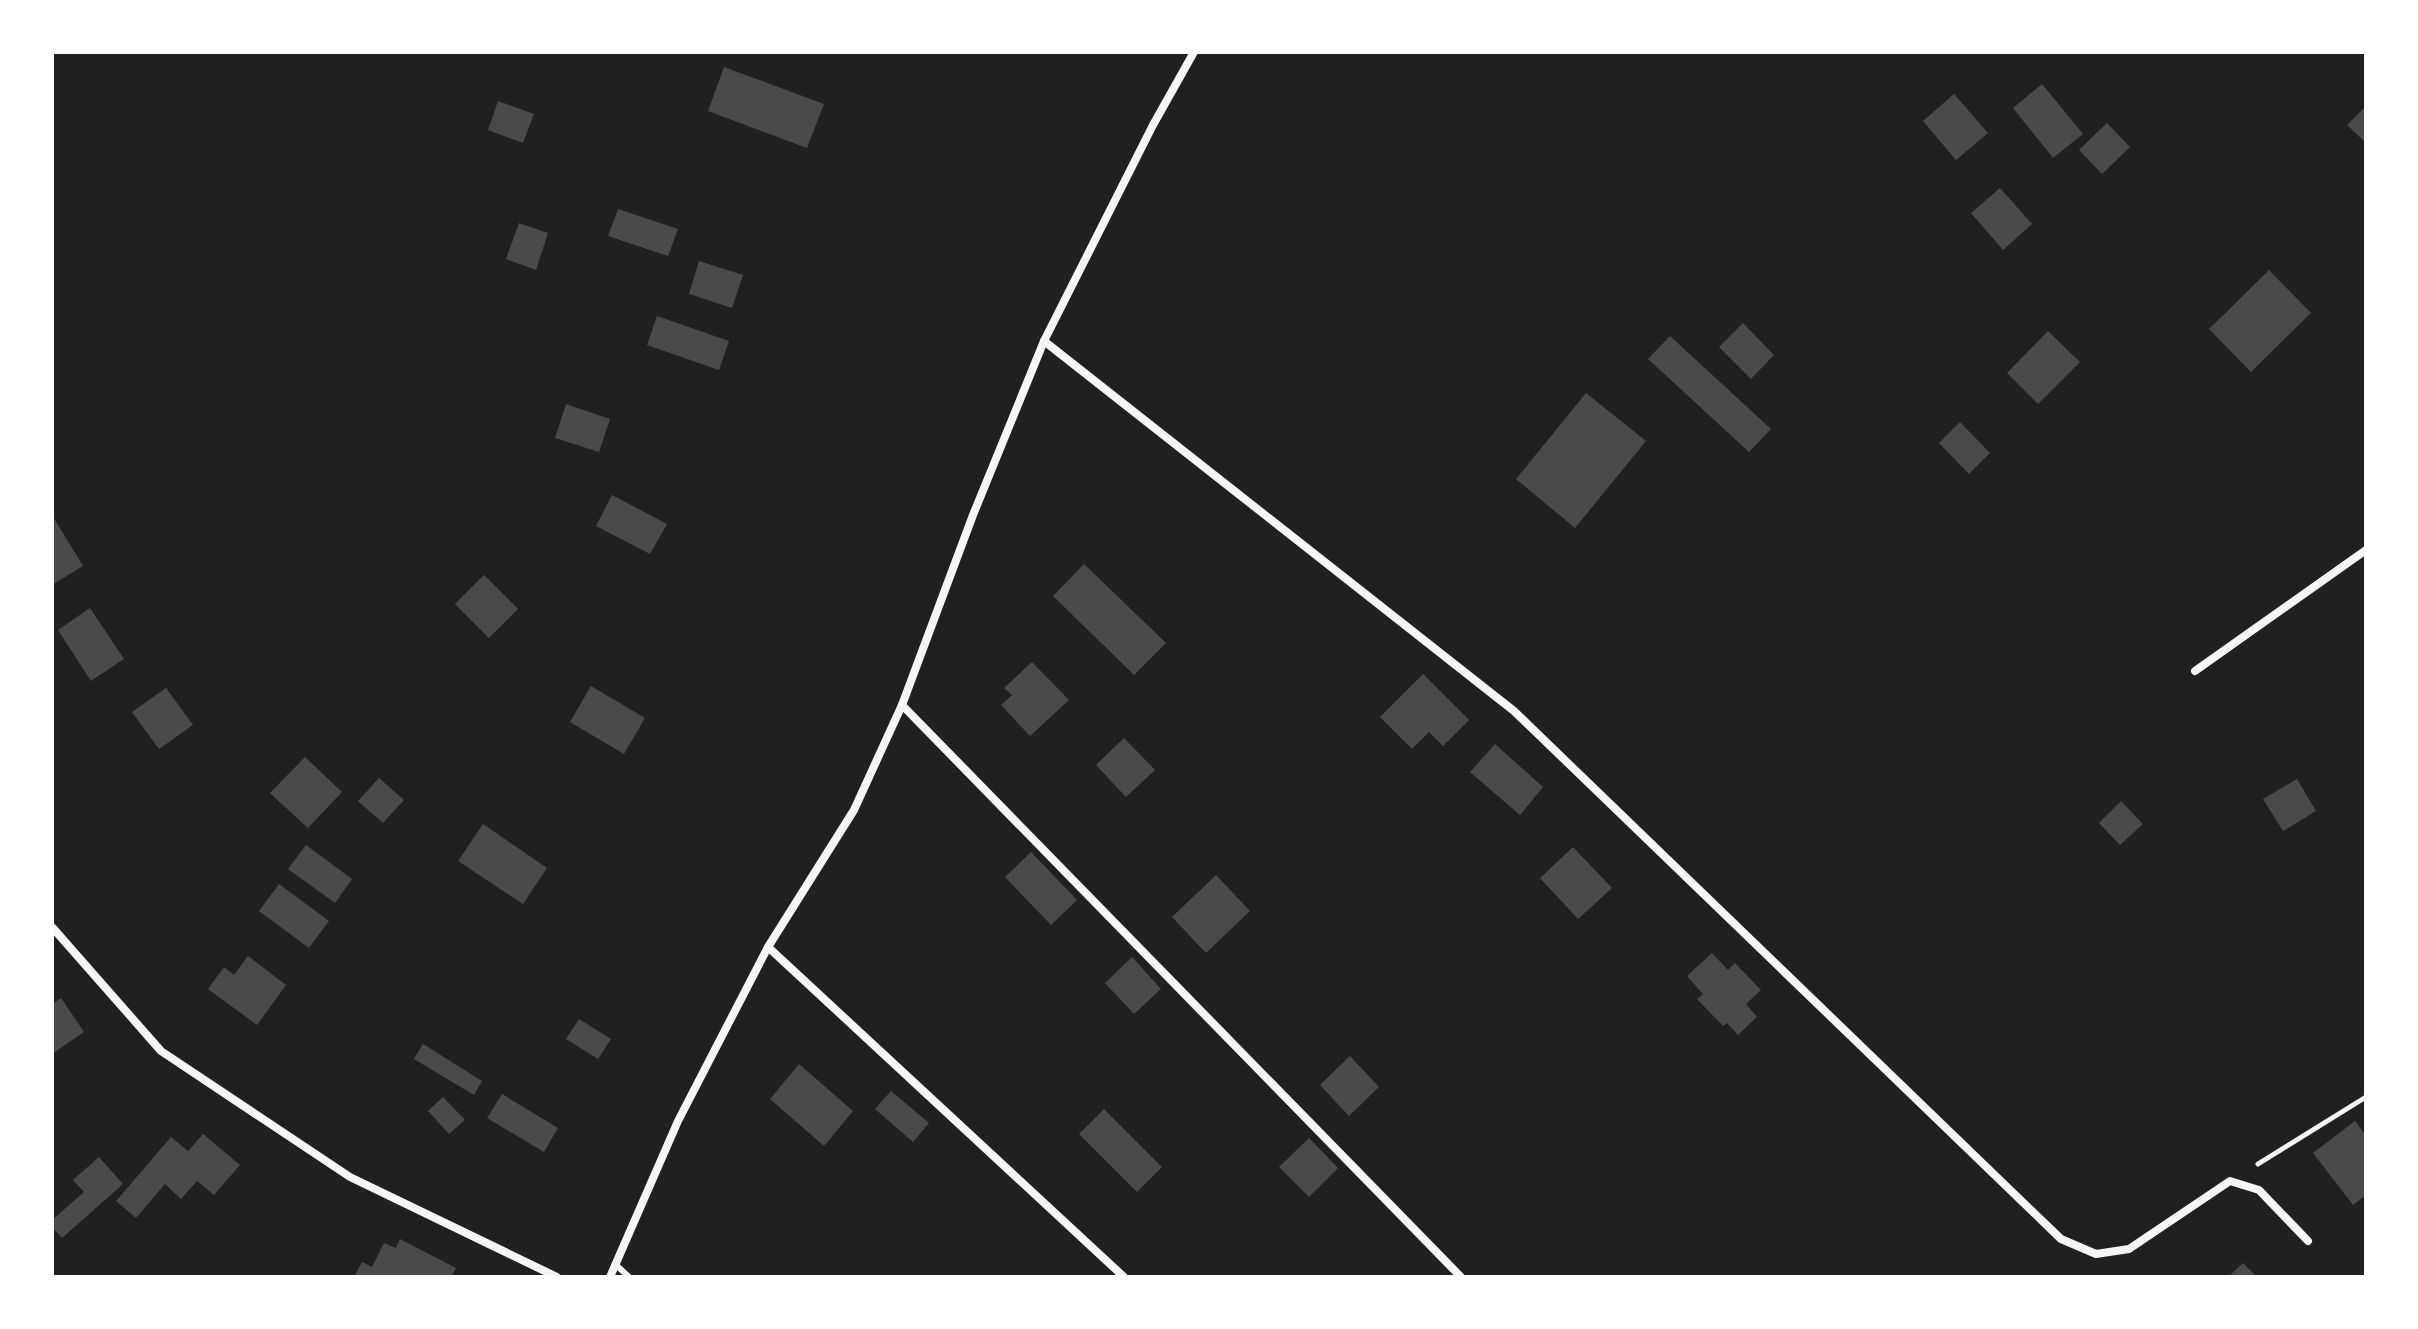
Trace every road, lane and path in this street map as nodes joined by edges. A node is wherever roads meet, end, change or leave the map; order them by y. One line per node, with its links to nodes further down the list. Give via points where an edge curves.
1 (1194, 52): 2 (street)
2 (1044, 341): 5 (street); 9 (street, via 1514,711 2061,1239 2096,1254 2129,1249)
3 (2366, 550): 4 (street)
4 (2195, 671)
5 (902, 705): 7 (street, via 854,810); 16 (street)
6 (52, 927): 12 (street, via 161,1051 350,1177)
7 (768, 947): 11 (street, via 678,1121); 15 (street)
8 (2366, 1097): 9 (path)
9 (2230, 1181): 10 (street, via 2259,1190)
10 (2308, 1241)
11 (615, 1264): 13 (street); 14 (lane)
12 (557, 1277)
13 (610, 1277)
14 (629, 1277)
15 (1124, 1277)
16 (1461, 1277)

